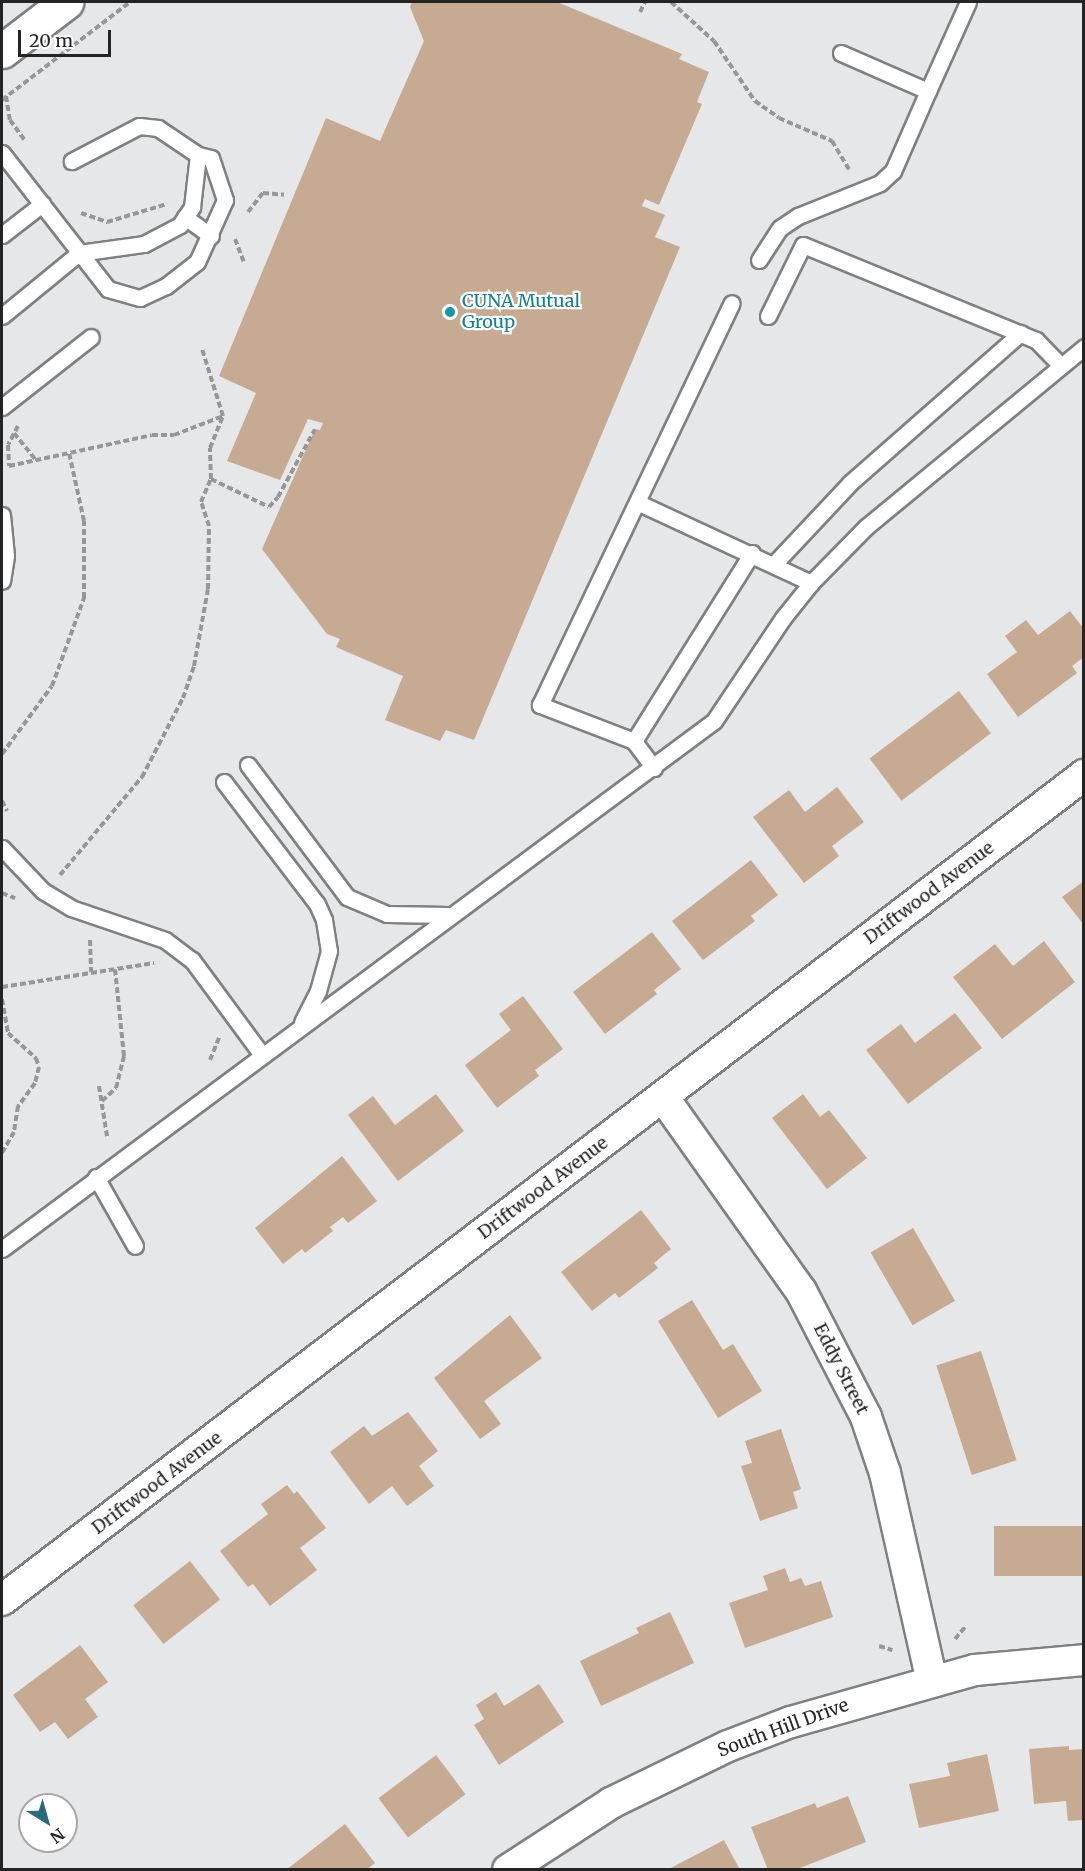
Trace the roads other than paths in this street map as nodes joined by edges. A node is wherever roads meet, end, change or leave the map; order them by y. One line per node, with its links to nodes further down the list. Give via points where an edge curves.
1 (66, 2): 3 (main road)
2 (968, 2): 5 (lane)
3 (2, 51)
4 (842, 53): 5 (lane)
5 (928, 91): 14 (lane, via 892,171 880,183 798,216 780,228)
6 (2, 153): 9 (lane)
7 (198, 155): 8 (lane, via 158,128 139,126); 10 (lane); 12 (lane, via 211,158 225,200)
8 (72, 161)
9 (42, 204): 11 (lane); 13 (lane)
10 (188, 212): 12 (lane); 13 (lane, via 180,225 144,244)
11 (2, 235)
12 (211, 236): 13 (lane, via 197,262 166,286 140,298 108,289)
13 (79, 253): 16 (lane)
14 (759, 260)
15 (732, 303): 23 (lane)
16 (2, 316)
17 (768, 316): 18 (lane, via 803,245)
18 (1021, 333): 21 (lane, via 1036,340); 26 (lane, via 850,483)
19 (91, 337): 22 (lane)
20 (1083, 347): 21 (lane)
21 (1060, 365): 28 (lane, via 866,527)
22 (2, 407)
23 (639, 503): 25 (lane); 29 (lane, via 540,705)
24 (2, 516): 27 (lane, via 6,556)
25 (752, 553): 26 (lane); 29 (lane)
26 (774, 564): 28 (lane)
27 (2, 581)
28 (811, 582): 31 (lane, via 714,721)
29 (634, 741): 31 (lane)
30 (248, 765): 35 (lane, via 347,897 387,914)
31 (654, 768): 35 (lane)
32 (1083, 775): 38 (street, Driftwood Avenue)
33 (224, 782): 36 (lane, via 317,904 327,929 329,951 324,974)
34 (3, 854): 37 (lane, via 43,891 71,908 165,940 192,960)
35 (447, 915): 36 (lane)
36 (300, 1027): 37 (lane)
37 (262, 1055): 39 (lane)
38 (663, 1097): 42 (street, Driftwood Avenue); 44 (street, Eddy Street, via 801,1291 866,1417 885,1473)
39 (96, 1177): 40 (lane); 41 (lane)
40 (135, 1246)
41 (2, 1249)
42 (2, 1600)
43 (1083, 1660): 44 (street, South Hill Drive, via 975,1670)
44 (932, 1681): 45 (street, South Hill Drive, via 791,1722 728,1746 611,1803)
45 (508, 1869)

